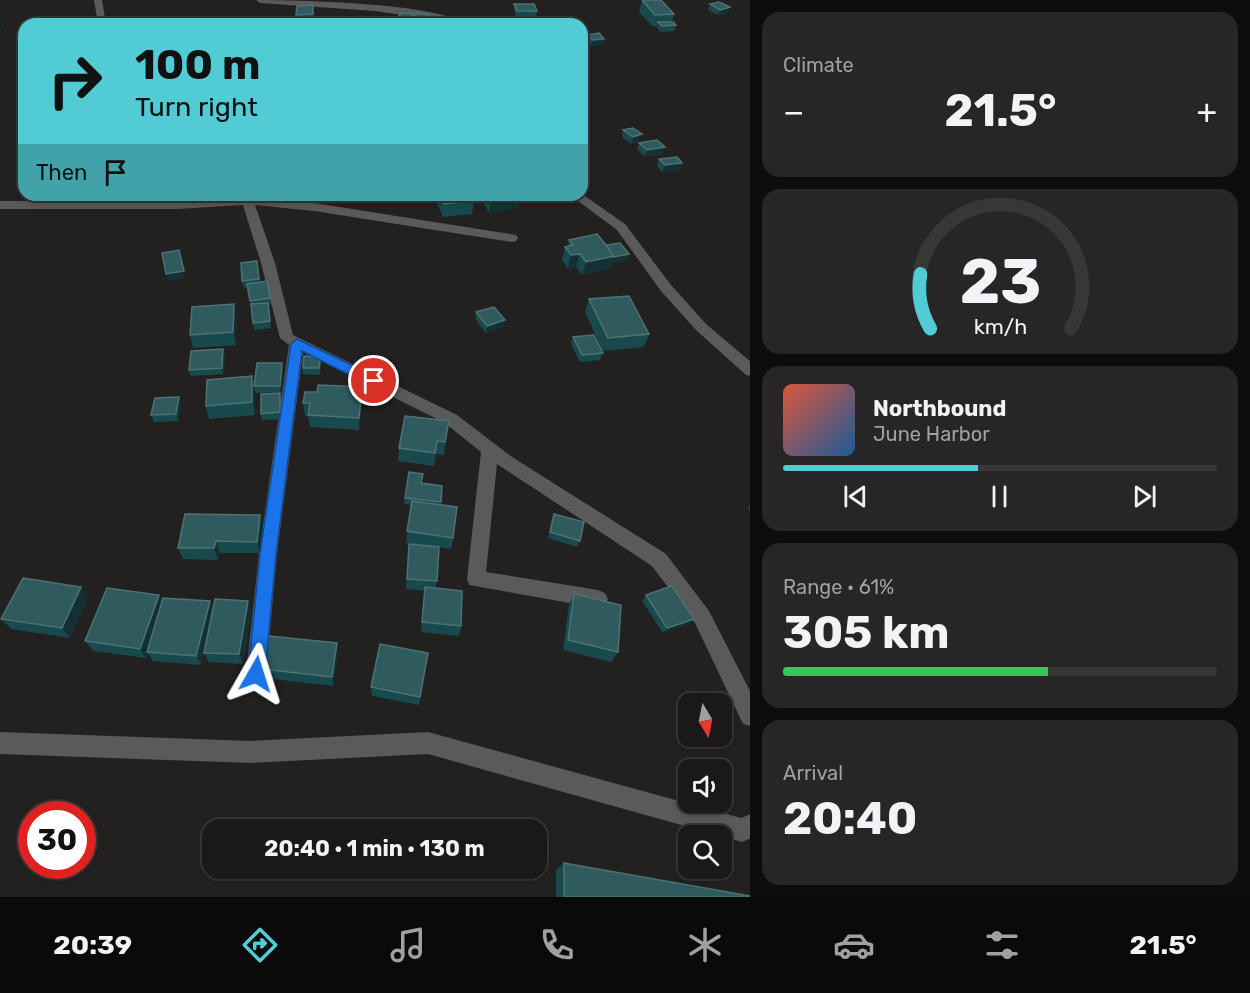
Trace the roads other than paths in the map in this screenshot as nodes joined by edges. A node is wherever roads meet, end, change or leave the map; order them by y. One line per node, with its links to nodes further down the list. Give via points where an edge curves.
1 (98, 0): 3 (street)
2 (260, 0): 4 (street)
3 (101, 18)
4 (448, 18)
5 (218, 201): 9 (street, via 177,205)
6 (250, 201): 11 (street, via 286,338)
7 (271, 201): 10 (street)
8 (584, 201): 12 (street, via 621,227 666,288)
9 (0, 205)
10 (512, 238)
11 (297, 344): 13 (street, via 451,419); 15 (street)
12 (750, 372)
13 (490, 449): 14 (street, via 476,579); 16 (street, via 659,560 702,616)
14 (598, 599)
15 (256, 674)
16 (750, 716)
17 (0, 743): 18 (street, via 251,752 429,743 742,830)
18 (750, 825)

